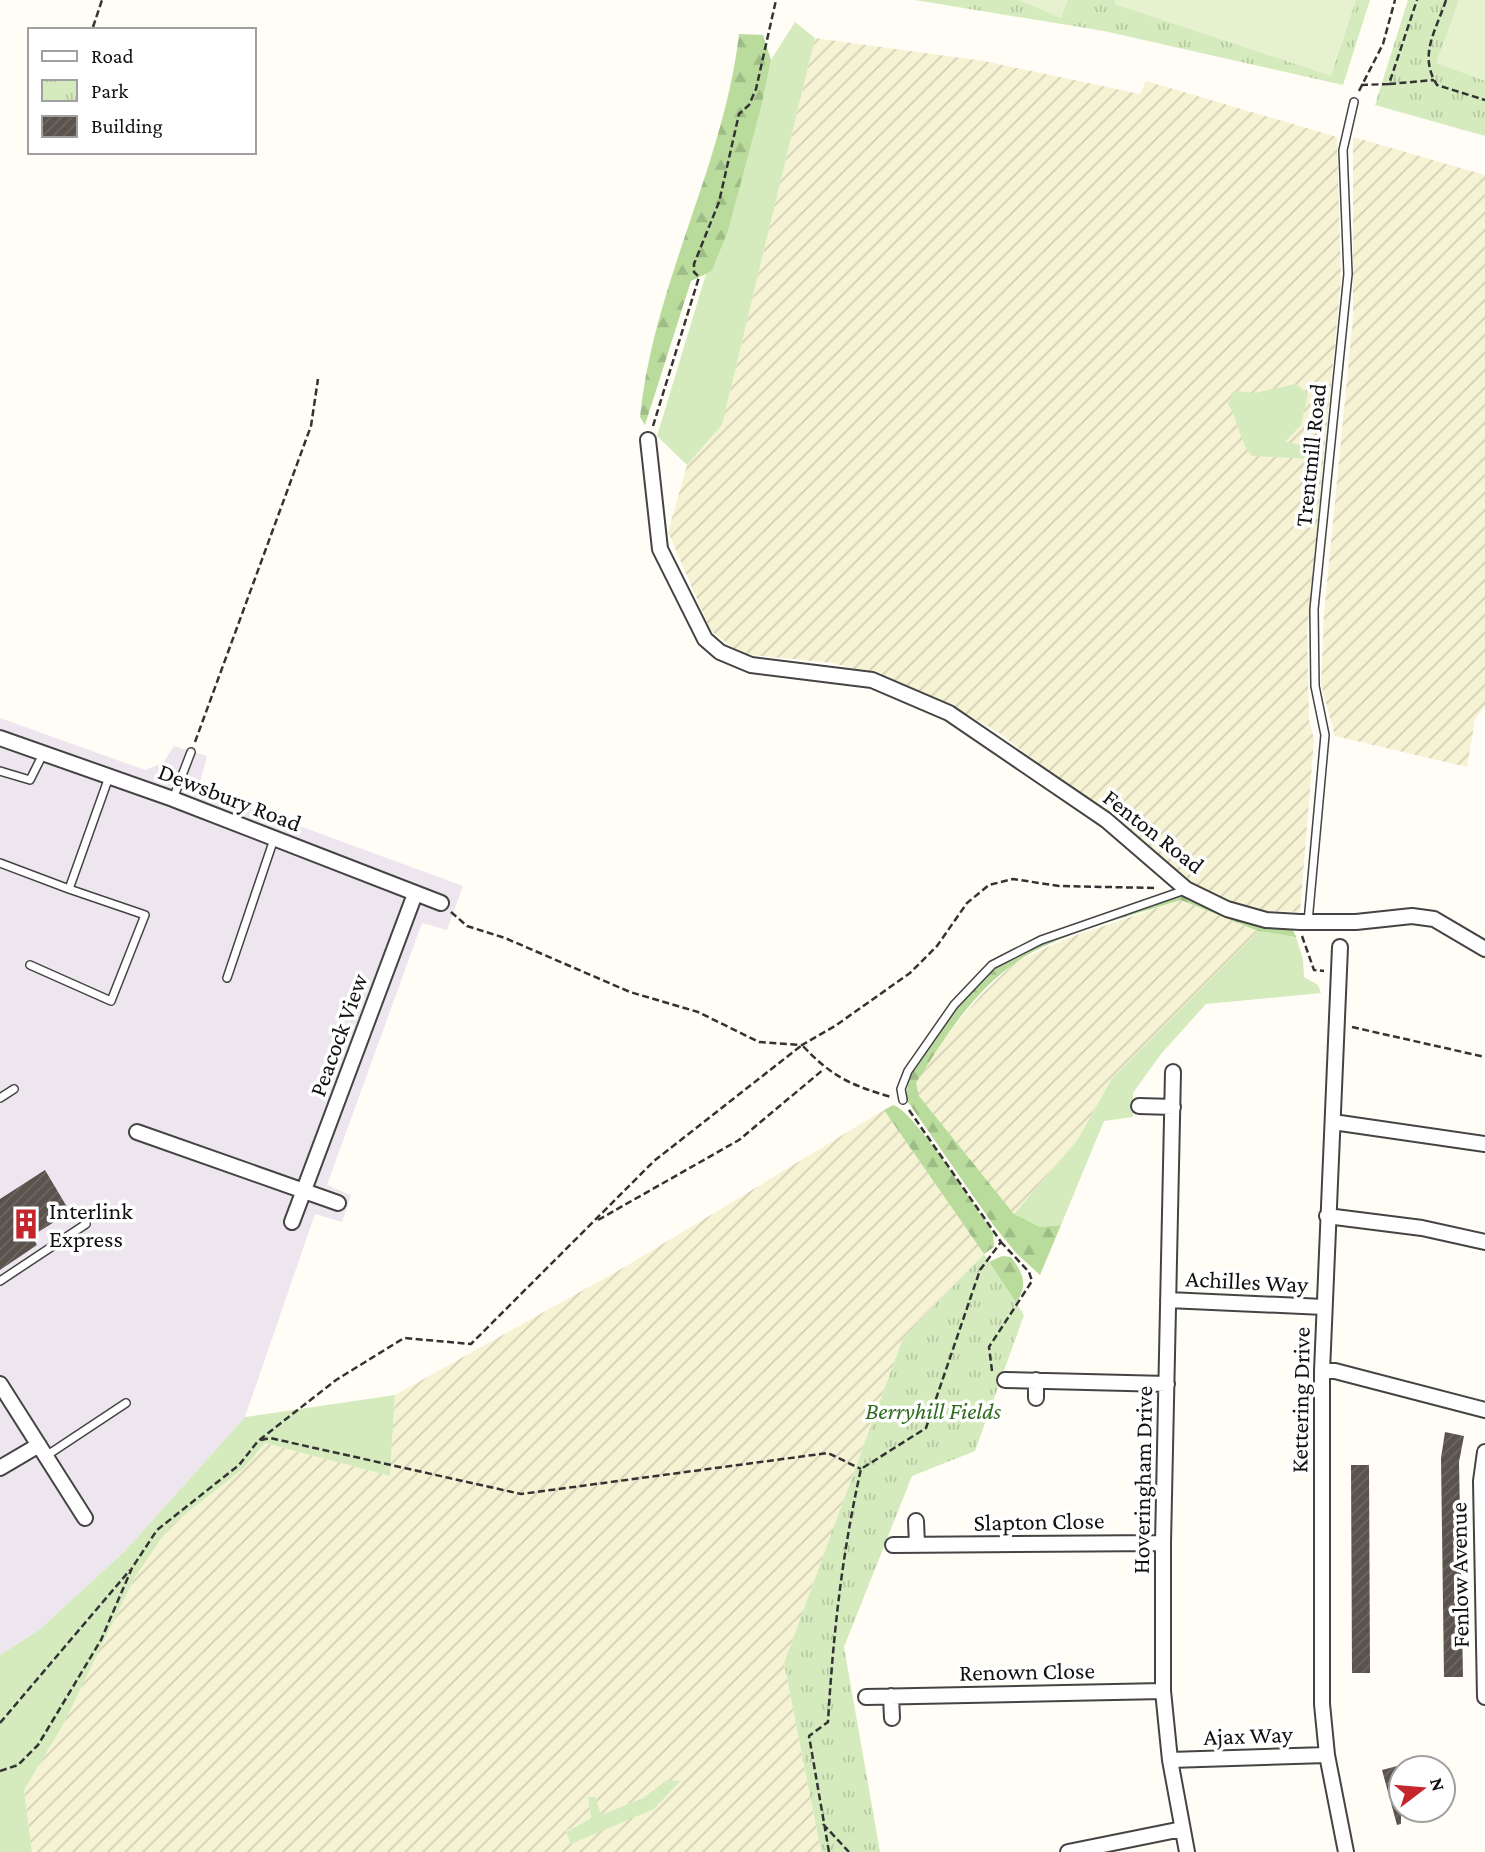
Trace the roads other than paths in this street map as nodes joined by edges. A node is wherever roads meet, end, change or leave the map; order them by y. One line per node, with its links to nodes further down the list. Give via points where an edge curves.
1 (1354, 102): 15 (lane, Trentmill Road, via 1343,150 1348,274 1314,610 1315,686 1325,735)
2 (648, 440): 12 (street, Fenton Road, via 660,549 705,639 720,652 751,665 872,680 949,713 1106,820)
3 (0, 738): 5 (street, Dewsbury Road)
4 (191, 752): 8 (lane)
5 (44, 753): 6 (lane, via 30,780); 7 (street, Dewsbury Road)
6 (0, 771)
7 (109, 776): 8 (street, Dewsbury Road); 11 (lane)
8 (173, 799): 9 (street, Dewsbury Road)
9 (274, 839): 13 (street, Dewsbury Road); 19 (lane)
10 (0, 863): 11 (lane)
11 (69, 889): 18 (lane, via 145,915 111,1001)
12 (1186, 889): 15 (street, Fenton Road, via 1227,909 1266,920); 23 (lane, via 1052,936 992,965 954,1005 914,1062 901,1089)
13 (415, 894): 14 (street, Dewsbury Road); 29 (street, Peacock View)
14 (441, 904)
15 (1304, 922): 17 (street, Fenton Road, via 1412,916 1434,919)
16 (1340, 947): 26 (street, Kettering Drive)
17 (1485, 949)
18 (30, 965)
19 (227, 978)
20 (1173, 1072): 25 (street, Hoveringham Drive)
21 (14, 1089): 22 (lane)
22 (0, 1098)
23 (902, 1100)
24 (1139, 1106): 25 (street)
25 (1173, 1107): 36 (street, Hoveringham Drive)
26 (1333, 1122): 28 (street); 31 (street, Kettering Drive)
27 (137, 1132): 29 (street)
28 (1485, 1144)
29 (304, 1191): 30 (street); 32 (street, Peacock View)
30 (338, 1203)
31 (1327, 1216): 34 (street, via 1422,1228); 37 (street, Kettering Drive)
32 (292, 1222)
33 (86, 1224): 35 (lane)
34 (1485, 1242)
35 (0, 1281)
36 (1168, 1300): 37 (street, Achilles Way); 42 (street, Hoveringham Drive)
37 (1324, 1307): 38 (street, Kettering Drive)
38 (1322, 1371): 45 (street); 59 (street, Kettering Drive, via 1322,1704)
39 (1005, 1380): 40 (street)
40 (1036, 1380): 42 (street); 43 (street)
41 (0, 1384): 46 (street)
42 (1167, 1384): 51 (street, Hoveringham Drive)
43 (1036, 1398)
44 (126, 1403): 46 (lane)
45 (1485, 1410)
46 (43, 1450): 48 (street); 49 (street)
47 (1485, 1452): 57 (street, Fenlow Avenue, via 1480,1481)
48 (0, 1468)
49 (85, 1518)
50 (916, 1521): 53 (street)
51 (1163, 1543): 53 (street, Slapton Close); 54 (street, Hoveringham Drive)
52 (893, 1545): 53 (street, Slapton Close)
53 (917, 1545)
54 (1163, 1691): 56 (street, Renown Close); 60 (street, Hoveringham Drive)
55 (866, 1696): 56 (street, Renown Close)
56 (891, 1696): 58 (street)
57 (1485, 1697)
58 (892, 1718)
59 (1327, 1755): 60 (street, Ajax Way); 64 (street, Kettering Drive)
60 (1170, 1760): 61 (street, Hoveringham Drive)
61 (1182, 1829): 62 (street); 63 (street, Hoveringham Drive)
62 (1068, 1852)
63 (1186, 1852)
64 (1346, 1852)

